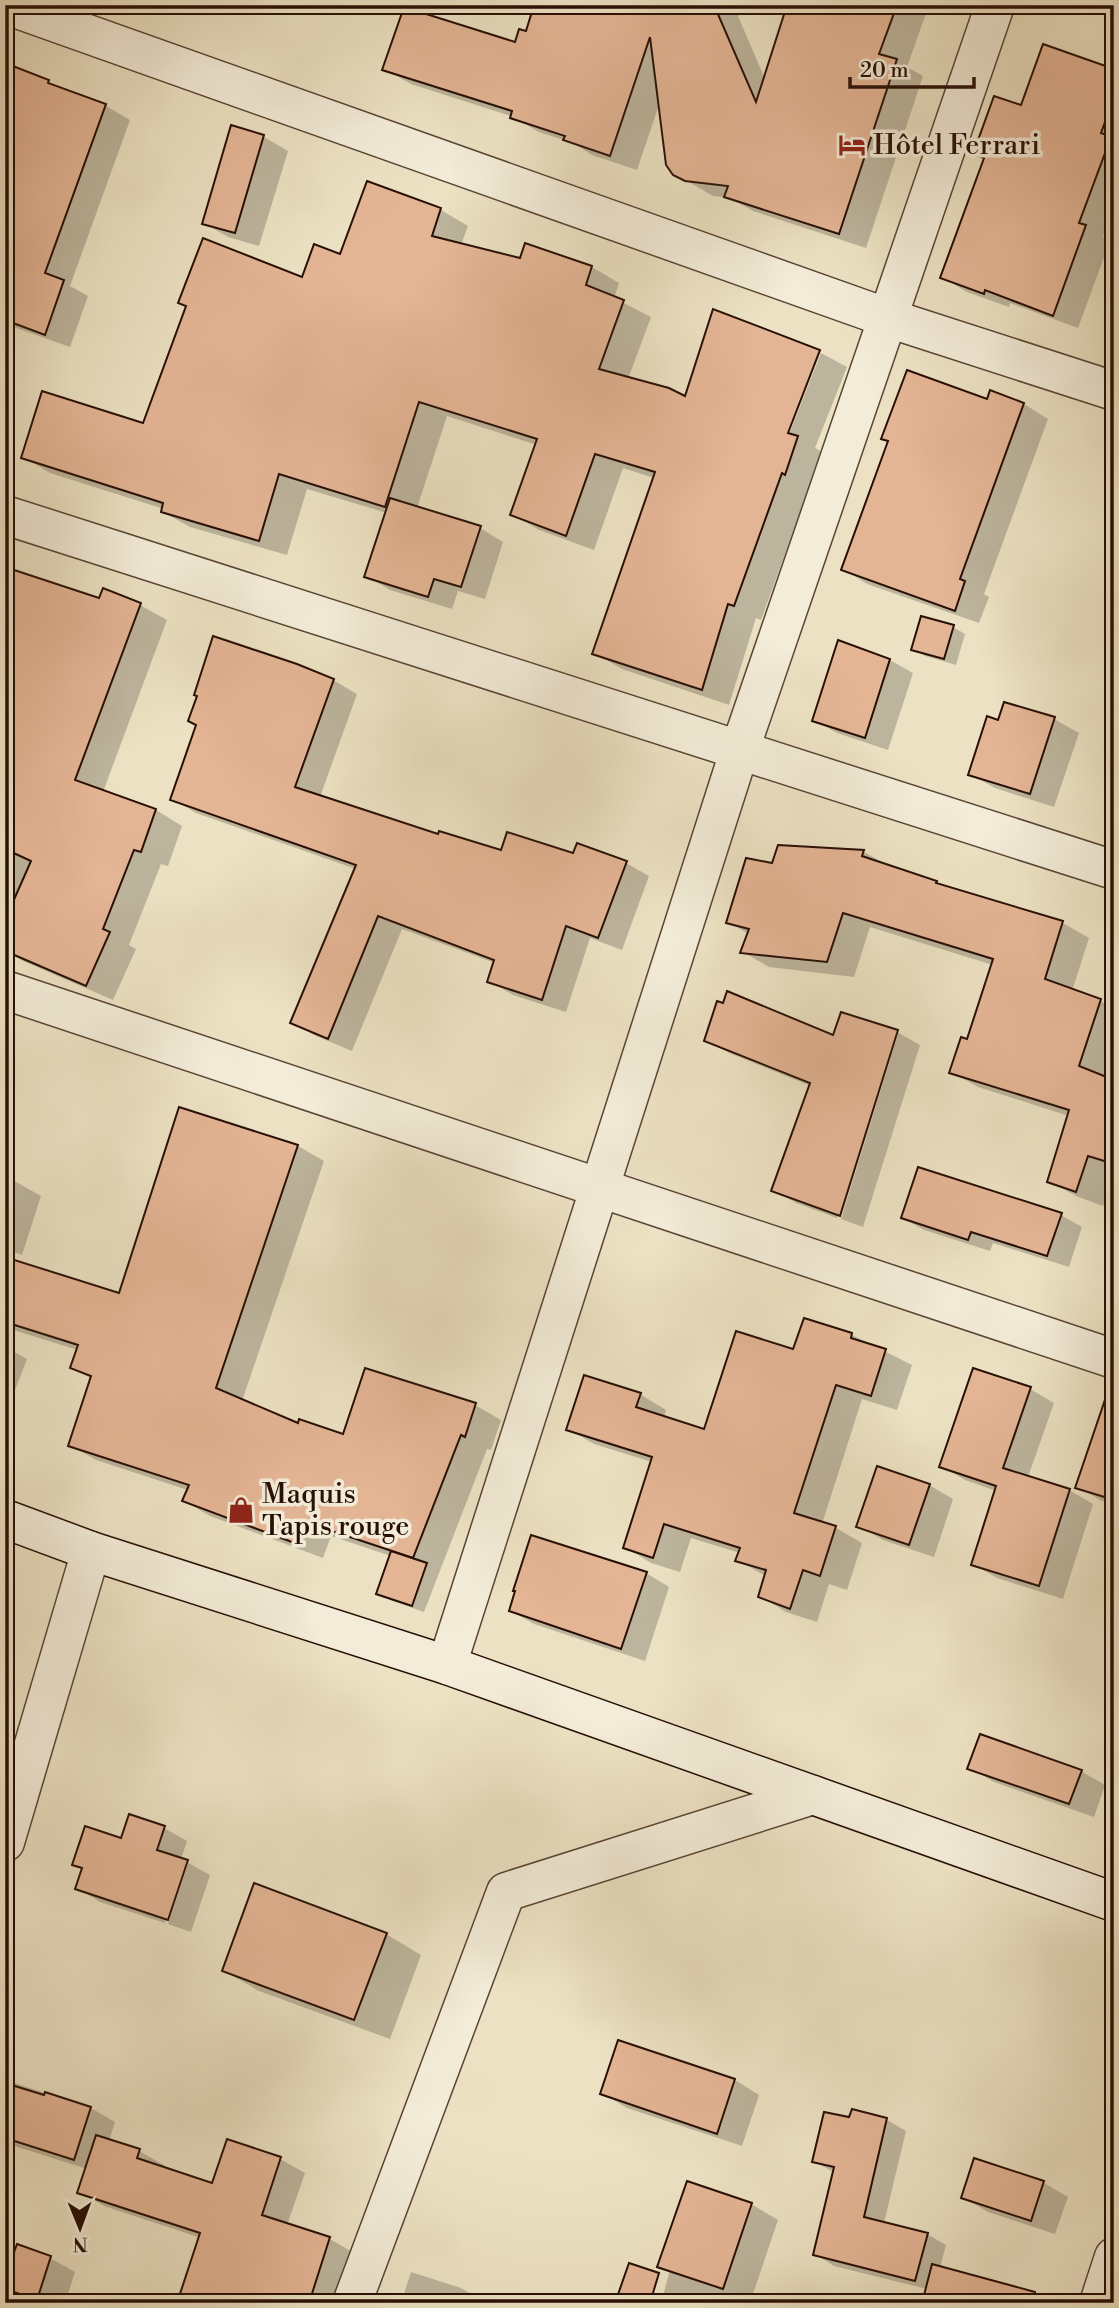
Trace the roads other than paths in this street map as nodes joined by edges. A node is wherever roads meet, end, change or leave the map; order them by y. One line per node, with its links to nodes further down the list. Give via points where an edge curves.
1 (6, 5): 3 (street)
2 (995, 5): 3 (street)
3 (888, 318): 4 (street); 6 (street)
4 (1114, 391)
5 (5, 515): 6 (street)
6 (740, 749): 7 (street); 9 (street)
7 (1114, 870)
8 (5, 990): 9 (street)
9 (599, 1187): 10 (street); 13 (street)
10 (1114, 1359)
11 (5, 1519): 12 (street)
12 (91, 1550): 13 (street); 15 (street)
13 (447, 1665): 14 (street)
14 (813, 1795): 16 (street); 18 (street, via 506,1892)
15 (5, 1842)
16 (1114, 1902)
17 (1114, 2257): 19 (street)
18 (352, 2303)
19 (1099, 2303)

